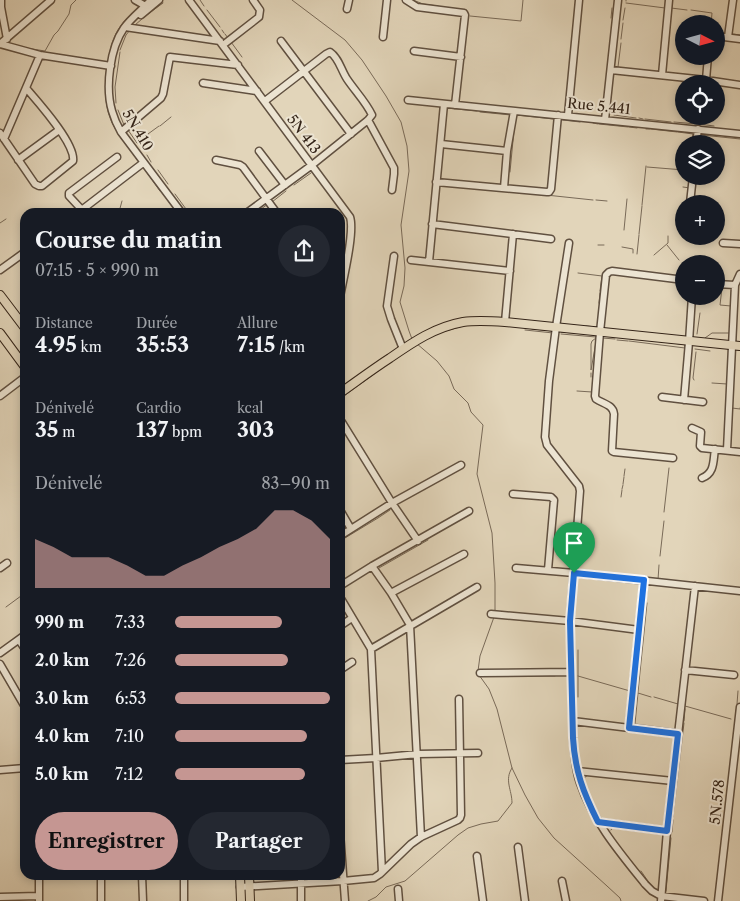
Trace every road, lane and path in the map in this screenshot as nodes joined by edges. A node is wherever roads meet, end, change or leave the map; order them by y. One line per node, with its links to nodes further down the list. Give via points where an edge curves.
1 (1, 0): 21 (street)
2 (51, 0): 21 (street)
3 (135, 0): 15 (street)
4 (150, 0): 15 (street, 5N.410)
5 (159, 0): 15 (street)
6 (190, 0): 24 (street, 5N 413)
7 (253, 0): 24 (street, via 260,10 259,17)
8 (349, 0): 16 (street)
9 (387, 0): 18 (street)
10 (406, 0): 28 (street, via 417,7 464,13)
11 (580, 0): 46 (street)
12 (618, 0): 31 (street)
13 (669, 0): 33 (street)
14 (733, 0): 20 (street)
15 (148, 7): 17 (street, 5N.410)
16 (347, 9)
17 (126, 26): 24 (street); 30 (street, 5N.410)
18 (383, 36)
19 (725, 37): 20 (street)
20 (728, 37): 22 (street)
21 (7, 38): 25 (street)
22 (740, 39)
23 (281, 41): 32 (street)
24 (221, 43): 29 (street, 5N 413)
25 (0, 44): 27 (street)
26 (414, 51): 28 (street)
27 (40, 55): 30 (street); 38 (street)
28 (461, 57): 43 (street)
29 (238, 65): 39 (street, 5N 413); 51 (street, via 170,57 164,94)
30 (111, 66): 51 (street, 5N.410, via 110,98)
31 (611, 70): 33 (street); 48 (street)
32 (304, 71): 41 (street); 47 (street, via 332,53 372,113); 53 (street)
33 (662, 75): 34 (street)
34 (675, 76)
35 (204, 83): 39 (street)
36 (725, 83): 37 (street)
37 (740, 85)
38 (26, 88): 49 (street); 56 (street)
39 (257, 91): 41 (street, 5N 413)
40 (408, 100): 42 (street, Rue 5.441)
41 (264, 101): 64 (street, 5N 413)
42 (444, 104): 43 (street, Rue 5.441); 57 (street)
43 (456, 105): 44 (street, Rue 5.441)
44 (514, 111): 45 (street, Rue 5.441); 58 (street)
45 (558, 115): 46 (street, Rue 5.441); 67 (street, via 550,192)
46 (568, 116): 48 (street, Rue 5.441)
47 (368, 120): 53 (street); 68 (street, via 394,168)
48 (605, 120): 50 (street, Rue 5.441)
49 (59, 130): 61 (street); 61 (street, via 73,154 73,161 42,186 36,184)
50 (698, 130): 54 (street, Rue 5.441); 55 (street)
51 (121, 132): 63 (street, 5N.410)
52 (0, 133): 56 (street)
53 (351, 134): 64 (street)
54 (740, 134)
55 (697, 135)
56 (4, 140): 61 (street)
57 (441, 144): 58 (street); 65 (street)
58 (508, 150): 67 (street)
59 (259, 151): 66 (street)
60 (118, 156): 70 (street, via 69,193)
61 (18, 160)
62 (216, 160): 69 (street, via 242,166)
63 (144, 163): 71 (street); 72 (street, 5N.410)
64 (312, 165): 66 (street); 75 (street, 5N 413)
65 (436, 182): 67 (street); 77 (street)
66 (285, 185): 69 (street)
67 (504, 188)
68 (392, 190)
69 (266, 199): 73 (street); 74 (street)
70 (78, 208)
71 (84, 208)
72 (178, 208)
73 (254, 208)
74 (273, 208)
75 (344, 208)
76 (345, 210): 87 (street, 5N 413, via 352,221)
77 (432, 224): 78 (street); 86 (street)
78 (513, 234): 79 (street); 89 (street)
79 (551, 239)
80 (569, 243): 98 (street)
81 (725, 243): 82 (street)
82 (740, 244)
83 (20, 256): 88 (street)
84 (394, 256): 103 (street, via 387,306)
85 (411, 260): 86 (street)
86 (429, 262): 89 (street)
87 (345, 268)
88 (0, 270)
89 (510, 271): 97 (street)
90 (740, 274): 93 (street)
91 (675, 279): 99 (street, via 608,272)
92 (725, 284): 93 (street)
93 (735, 285): 102 (street)
94 (0, 295): 96 (main road)
95 (691, 305): 101 (street)
96 (20, 321)
97 (505, 322): 98 (main road); 103 (main road, via 478,320 450,325)
98 (556, 327): 99 (main road); 132 (street, via 545,437 547,445 579,486)
99 (600, 332): 101 (main road); 116 (street, via 595,396 614,410 612,451)
100 (0, 333): 104 (main road)
101 (689, 342): 102 (main road); 109 (street)
102 (736, 346): 114 (street)
103 (403, 349): 106 (main road)
104 (20, 360)
105 (20, 381): 107 (street)
106 (345, 390)
107 (0, 396)
108 (662, 397): 109 (street)
109 (684, 400): 110 (street)
110 (703, 402)
111 (345, 427): 120 (street)
112 (692, 428): 113 (street, via 701,432 701,448)
113 (715, 449): 114 (street); 118 (street, via 712,469)
114 (727, 450): 115 (street)
115 (740, 452)
116 (673, 458)
117 (460, 465): 120 (street)
118 (702, 478)
119 (513, 494): 131 (street, via 551,497 554,500)
120 (392, 503): 123 (street); 125 (street)
121 (469, 511): 125 (street)
122 (345, 519): 123 (street)
123 (351, 529): 124 (street)
124 (345, 533)
125 (418, 541): 128 (street)
126 (464, 554): 138 (street)
127 (7, 563): 129 (street)
128 (372, 566): 134 (street); 138 (street)
129 (0, 568)
130 (516, 568): 131 (street)
131 (548, 570): 132 (street)
132 (574, 573): 133 (street); 142 (street)
133 (644, 580): 135 (street); 145 (street)
134 (345, 583)
135 (695, 586): 137 (street); 152 (street)
136 (477, 587): 144 (street)
137 (740, 591)
138 (390, 593): 144 (street)
139 (345, 606): 141 (street)
140 (492, 614): 142 (street)
141 (352, 618): 143 (street); 147 (street)
142 (570, 621): 145 (street); 153 (street)
143 (345, 623)
144 (410, 625): 147 (street); 163 (street)
145 (639, 630): 161 (street)
146 (19, 640): 148 (street)
147 (371, 649): 166 (street)
148 (0, 653)
149 (352, 662): 151 (street)
150 (0, 664): 156 (street)
151 (345, 667)
152 (685, 670): 155 (street); 162 (street)
153 (571, 672): 154 (street); 159 (street)
154 (480, 673)
155 (734, 675)
156 (20, 698)
157 (459, 699): 164 (street)
158 (740, 707): 160 (street, 5N.578)
159 (573, 721): 161 (street); 170 (street)
160 (739, 725): 206 (street, 5N.578)
161 (629, 728): 162 (street)
162 (678, 734): 171 (street)
163 (418, 754): 164 (street); 166 (street); 174 (street)
164 (460, 754): 165 (street); 174 (street, via 460,818)
165 (478, 754)
166 (376, 758): 167 (street); 177 (street)
167 (345, 760)
168 (20, 768): 169 (street)
169 (0, 770)
170 (577, 771): 171 (street); 172 (street)
171 (673, 781): 173 (street)
172 (598, 822): 173 (street); 193 (street, via 645,884)
173 (667, 831): 193 (street)
174 (421, 837): 177 (street)
175 (518, 847): 203 (street)
176 (477, 856): 202 (street)
177 (382, 872): 186 (street, via 374,878)
178 (38, 880): 192 (street)
179 (100, 880): 194 (street)
180 (142, 880): 195 (street)
181 (184, 880): 196 (street)
182 (240, 880): 188 (main road)
183 (249, 880): 189 (main road)
184 (301, 880): 187 (street)
185 (562, 881): 204 (street)
186 (344, 882): 187 (street); 200 (street)
187 (301, 884): 189 (street); 199 (street)
188 (240, 887): 189 (street); 197 (main road)
189 (250, 887): 198 (main road)
190 (398, 889): 201 (street)
191 (0, 897): 192 (street)
192 (38, 898)
193 (661, 898): 205 (street)
194 (101, 901)
195 (143, 901)
196 (184, 901)
197 (241, 901)
198 (250, 901)
199 (301, 901)
200 (345, 901)
201 (399, 901)
202 (483, 901)
203 (525, 901)
204 (566, 901)
205 (704, 901)
206 (718, 901)

